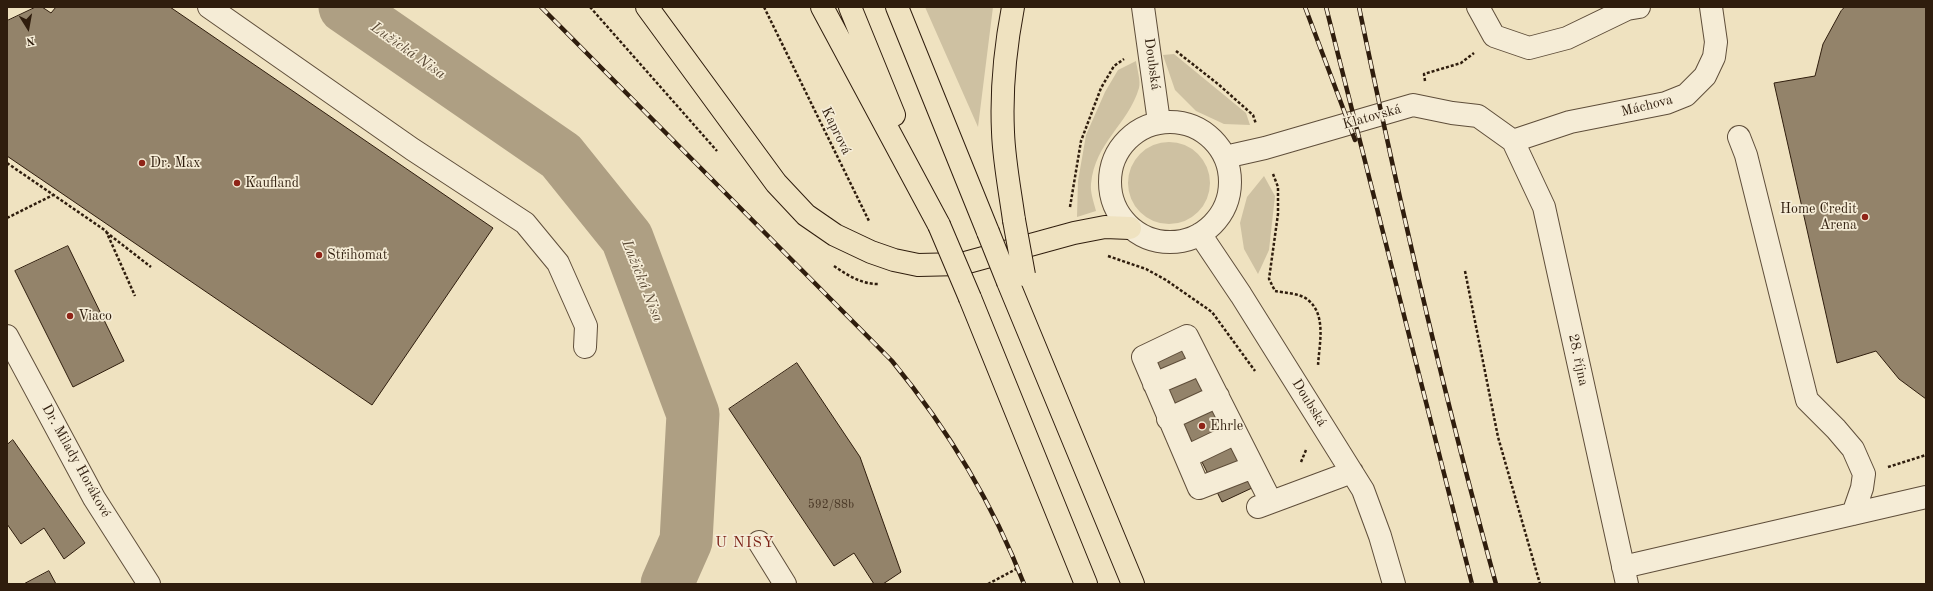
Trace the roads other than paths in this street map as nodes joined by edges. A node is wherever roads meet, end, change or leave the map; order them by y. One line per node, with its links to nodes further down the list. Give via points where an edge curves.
1 (210, 7): 20 (street, via 412,149 524,223 558,263 586,326)
2 (647, 7): 16 (highway, via 776,183 806,215 835,235 871,252 918,265 942,266 980,260 1074,233 1104,227)
3 (822, 7): 15 (highway)
4 (850, 7): 15 (highway)
5 (897, 7): 18 (highway, bridge, via 988,232)
6 (1012, 7): 18 (highway, bridge, via 1005,49 1002,134 1014,220)
7 (1143, 7): 11 (street, Doubská)
8 (1478, 7): 9 (street, via 1494,36 1529,48 1567,38 1627,9)
9 (1639, 7)
10 (1710, 7): 13 (street, Máchova, via 1716,42 1714,57 1704,76 1686,96 1666,103 1570,122)
11 (1160, 122): 14 (street, via 1175,121 1205,132); 16 (street, via 1141,128 1125,140 1114,156 1109,175 1110,194 1117,213)
12 (1739, 137): 30 (street, via 1746,155 1807,400 1853,449 1864,474)
13 (1513, 141): 14 (street, Klatovská, via 1478,116 1413,105); 32 (street, 28. října, via 1544,207)
14 (1225, 157): 17 (street, via 1230,175 1224,209)
15 (940, 226): 35 (highway, bridge)
16 (1130, 228): 17 (street, via 1151,240 1176,242)
17 (1200, 234): 28 (street, Doubská)
18 (1016, 278): 36 (highway, via 1038,355)
19 (7, 336): 33 (street, Dr. Milady Horákové, via 94,498)
20 (584, 347)
21 (1201, 364): 22 (street); 22 (street, via 1187,336 1143,357); 23 (street)
22 (1154, 384): 24 (street)
23 (1218, 396): 24 (street); 25 (street)
24 (1168, 419): 26 (street)
25 (1236, 433): 26 (street); 27 (street)
26 (1186, 457): 27 (street, via 1199,488)
27 (1253, 467): 28 (street, via 1264,505)
28 (1352, 472): 37 (street, Doubská, via 1363,490)
29 (1926, 497): 30 (street)
30 (1853, 514): 32 (street)
31 (759, 542): 34 (street)
32 (1625, 576)
33 (149, 584)
34 (785, 584)
35 (1086, 584)
36 (1134, 584)
37 (1394, 584)

